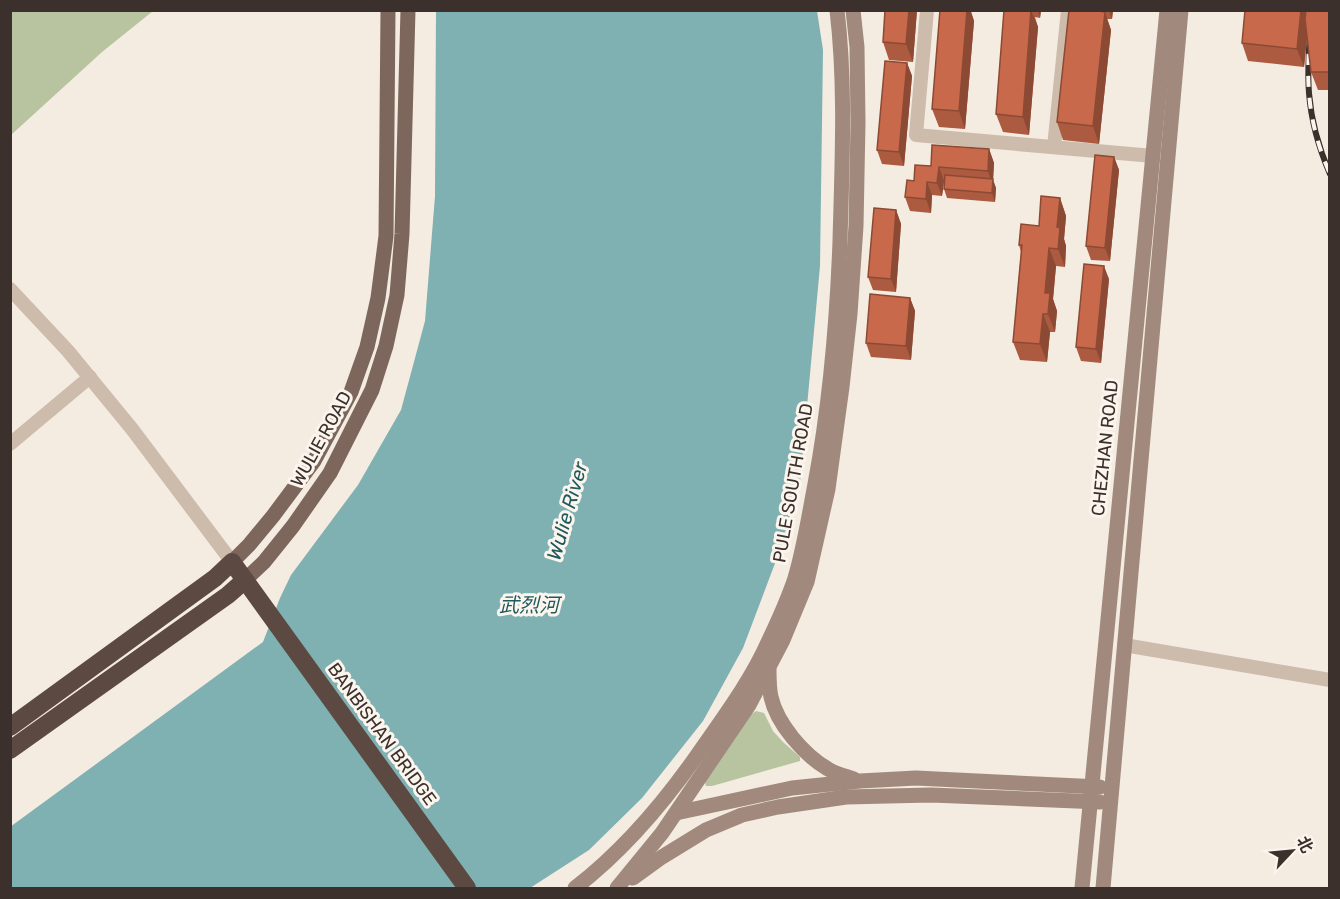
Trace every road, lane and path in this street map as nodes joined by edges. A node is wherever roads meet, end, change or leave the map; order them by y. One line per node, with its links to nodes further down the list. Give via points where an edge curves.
1 (388, 10): 14 (main road, WULIE ROAD, via 386,236 367,347 351,392 314,460 273,516)
2 (408, 10): 15 (main road, WULIE ROAD, via 402,234 397,295 386,346 372,390 330,473 293,526)
3 (837, 10): 28 (main road, PULE SOUTH ROAD, via 842,61 839,274 824,436 795,578 769,642 735,702 638,831)
4 (853, 10): 17 (main road, PULE SOUTH ROAD, via 857,47 856,226 842,387 828,489 807,582)
5 (927, 10): 9 (street, via 916,135)
6 (1068, 10): 9 (street)
7 (1167, 10): 10 (main road, CHEZHAN ROAD)
8 (1180, 10): 16 (main road, CHEZHAN ROAD)
9 (1054, 147): 10 (street)
10 (1153, 156): 22 (main road, CHEZHAN ROAD)
11 (10, 289): 12 (street)
12 (90, 377): 13 (street); 14 (street)
13 (10, 444)
14 (231, 562): 15 (highway, BANBISHAN BRIDGE); 19 (highway, WULIE ROAD, via 215,578)
15 (245, 580): 20 (highway, WULIE ROAD); 27 (highway, BANBISHAN BRIDGE)
16 (1124, 645): 18 (street); 23 (main road, CHEZHAN ROAD)
17 (769, 667): 21 (main road, via 771,698 786,729 826,768); 26 (main road, PULE SOUTH ROAD, via 749,705)
18 (1329, 680)
19 (10, 727)
20 (10, 750)
21 (860, 781): 22 (main road, via 916,778); 26 (main road, via 792,788)
22 (1092, 786): 23 (main road); 24 (main road, CHEZHAN ROAD)
23 (1112, 787): 25 (main road, CHEZHAN ROAD)
24 (1090, 802): 25 (main road); 29 (main road, via 931,795 846,797 778,807 742,815 706,830); 30 (main road, CHEZHAN ROAD)
25 (1111, 803): 31 (main road, CHEZHAN ROAD)
26 (676, 813): 29 (main road, PULE SOUTH ROAD)
27 (467, 888)
28 (575, 888)
29 (618, 888)
30 (1082, 888)
31 (1103, 888)

